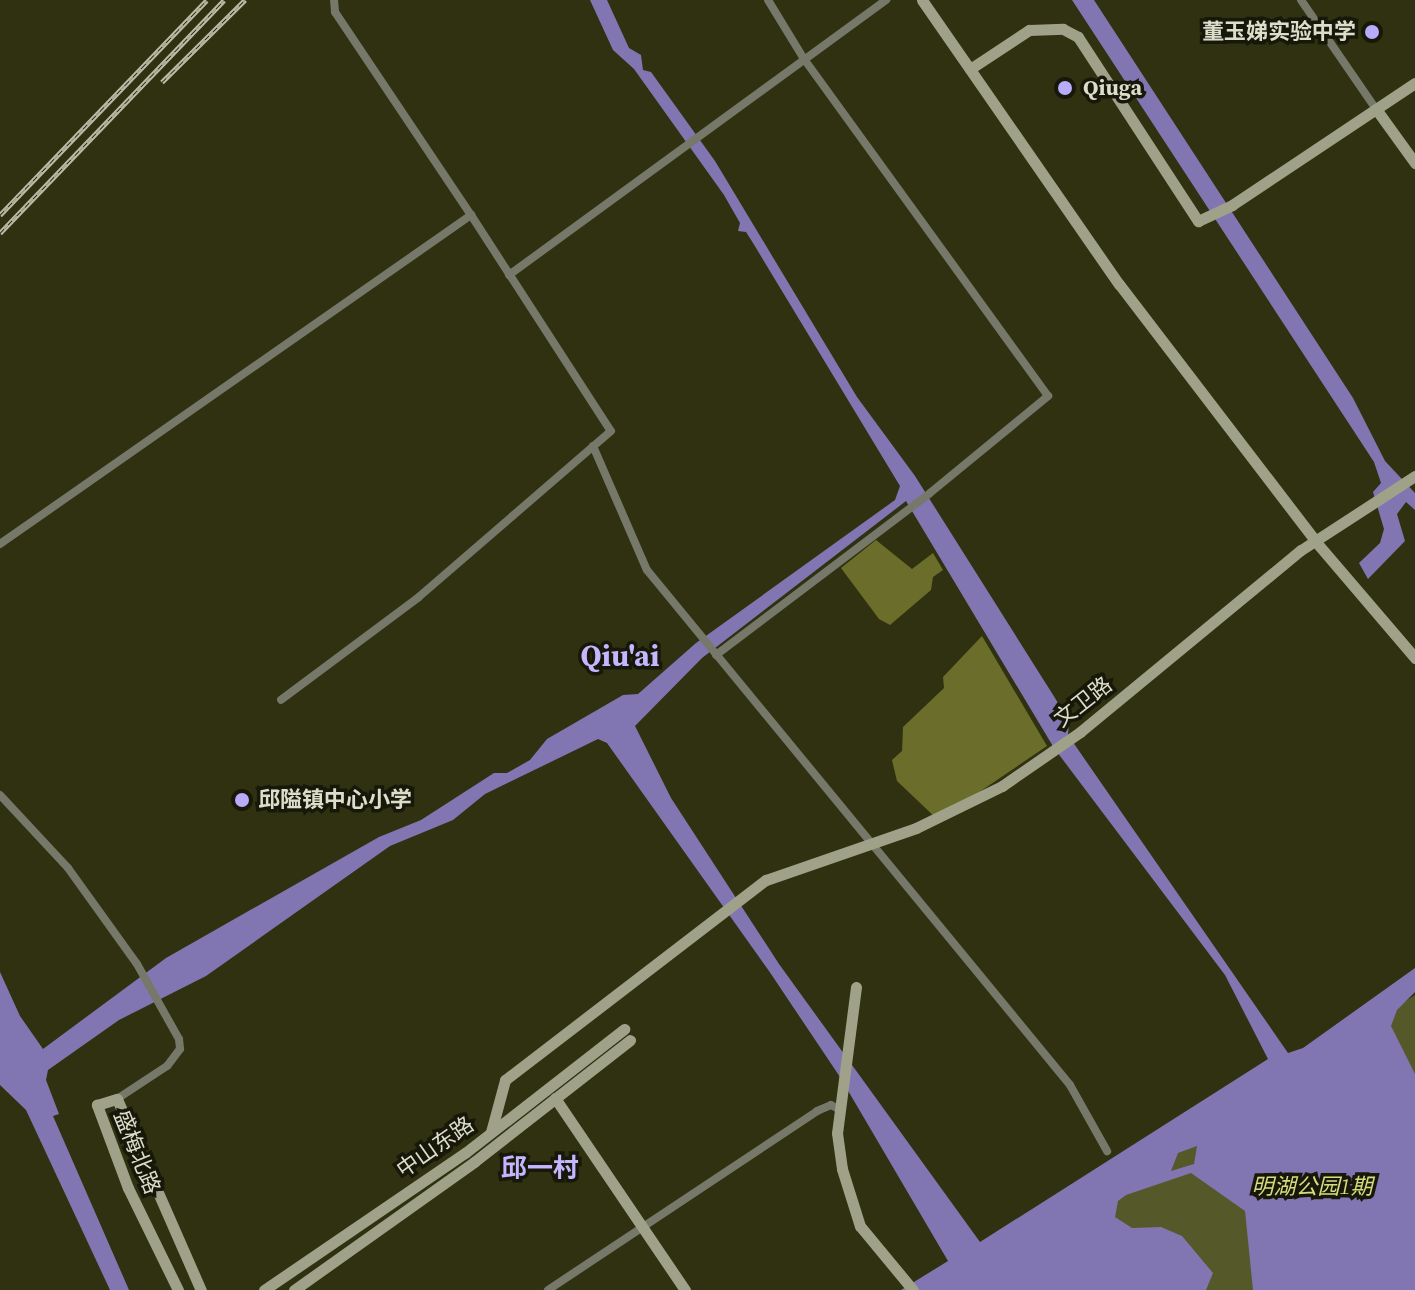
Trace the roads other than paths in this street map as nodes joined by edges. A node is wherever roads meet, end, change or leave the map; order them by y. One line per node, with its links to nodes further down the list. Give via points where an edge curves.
1 (334, 0): 11 (street, via 335,12)
2 (768, 0): 6 (street)
3 (886, 0): 6 (street)
4 (922, 0): 7 (street)
5 (1301, 0): 9 (street)
6 (804, 59): 12 (street); 17 (street, via 1048,396)
7 (970, 69): 9 (street, via 1029,30 1063,29 1078,37 1191,216 1207,221); 15 (street, via 1119,284)
8 (1415, 83): 9 (street)
9 (1376, 109): 10 (street)
10 (1415, 163)
11 (471, 215): 12 (street); 16 (street)
12 (509, 275): 13 (street, via 611,431)
13 (593, 446): 17 (street, via 647,570); 19 (street, via 419,597)
14 (1412, 478): 15 (street, 文卫路)
15 (1316, 542): 18 (street); 27 (street, 文卫路, via 1080,732 1002,786 916,828 766,880 505,1080)
16 (0, 544)
17 (716, 655): 28 (street, via 1070,1085)
18 (1415, 658)
19 (281, 700)
20 (0, 795): 25 (street, via 68,868 137,964 180,1049 167,1066)
21 (856, 987): 26 (street)
22 (624, 1029): 27 (street, 中山东路)
23 (630, 1040): 24 (street, 中山东路)
24 (555, 1098): 29 (street); 33 (street, 中山东路)
25 (117, 1099): 30 (street, 盛梅北路, via 97,1105 128,1188); 31 (street, 盛梅北路)
26 (839, 1109): 29 (street, via 831,1105 817,1111); 36 (street, via 837,1133 860,1226)
27 (491, 1132): 32 (street, 中山东路)
28 (1107, 1151)
29 (644, 1229): 34 (street); 35 (street)
30 (178, 1290)
31 (201, 1290)
32 (264, 1290)
33 (294, 1290)
34 (548, 1290)
35 (685, 1290)
36 (913, 1290)

